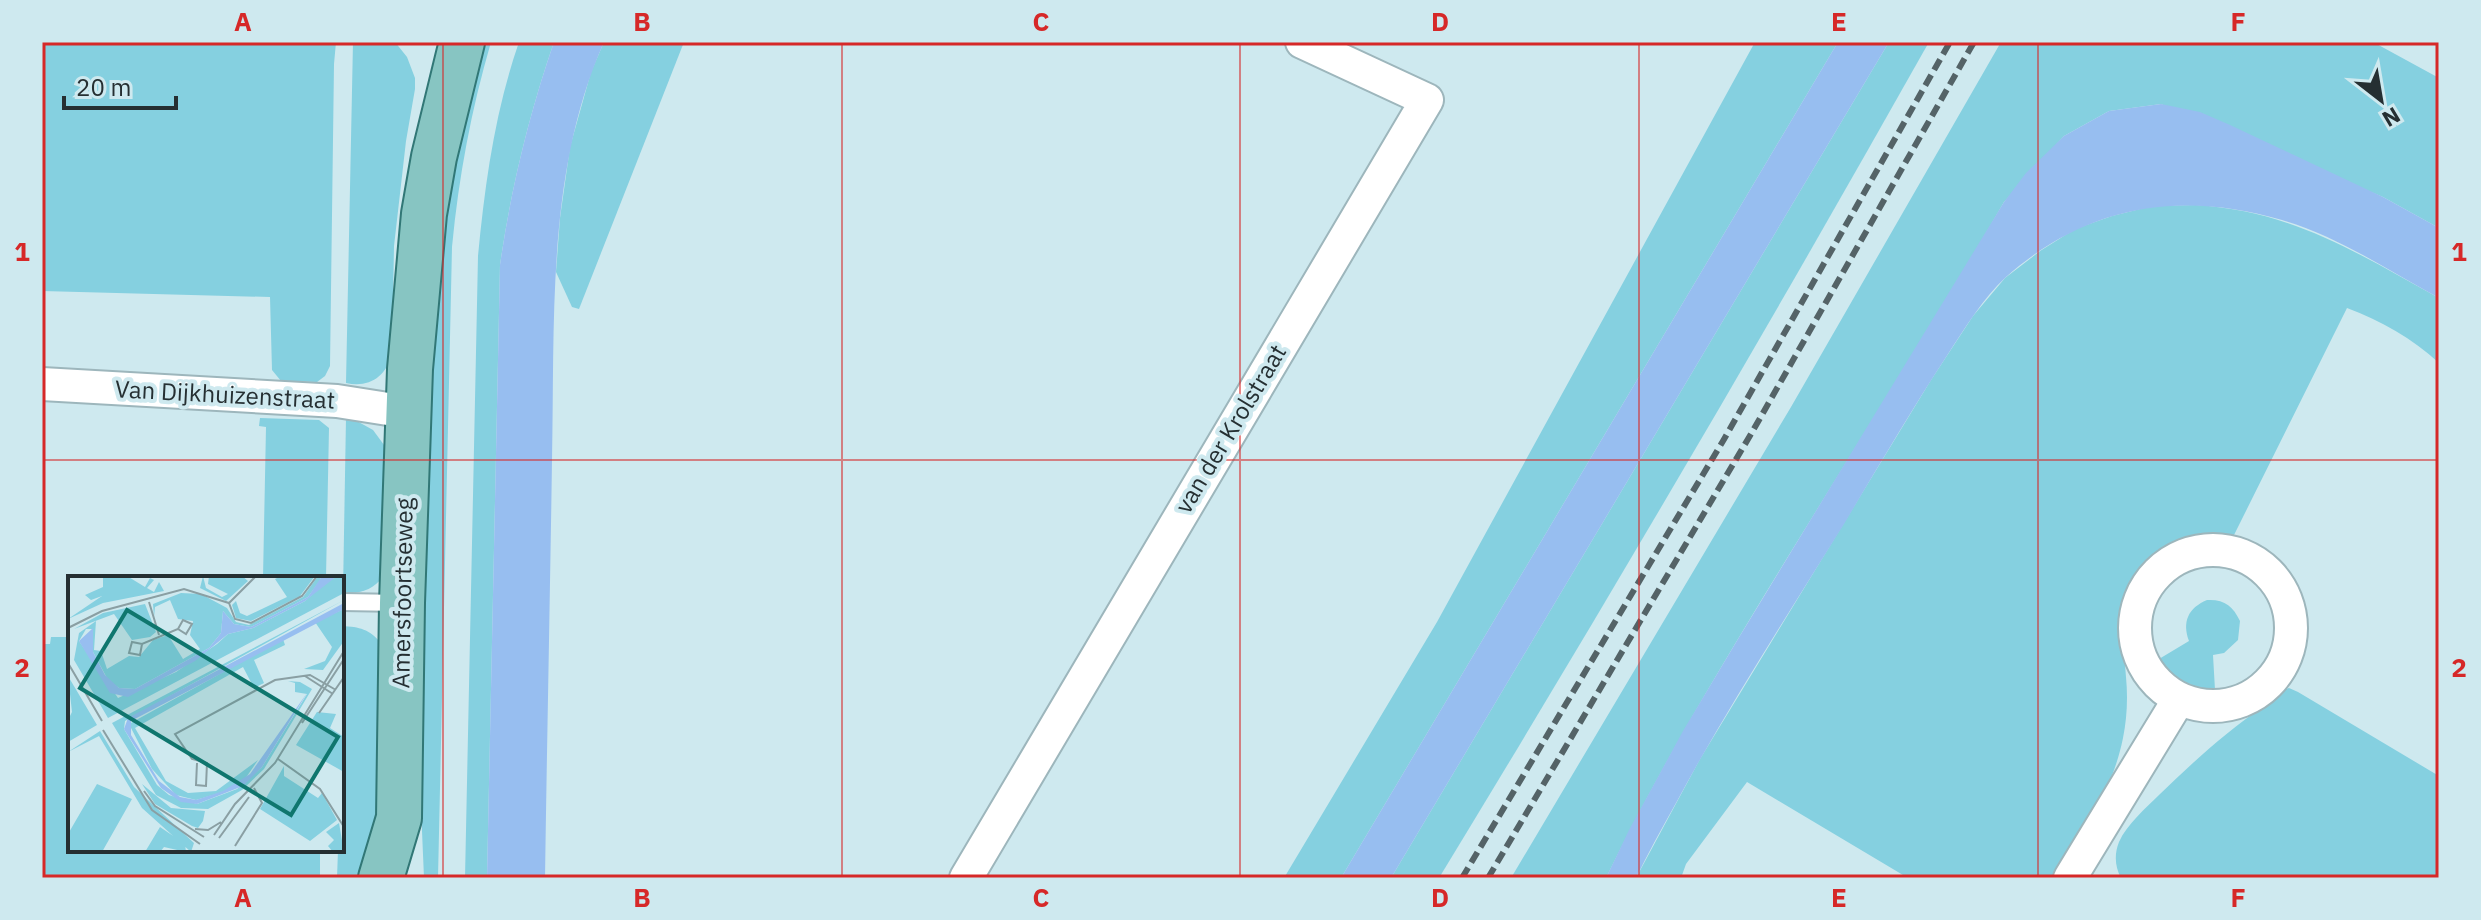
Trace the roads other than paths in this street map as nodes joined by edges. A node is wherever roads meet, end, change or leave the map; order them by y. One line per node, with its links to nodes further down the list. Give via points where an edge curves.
1 (434, 42): 4 (main road, Amersfoortseweg, via 407,202 401,321)
2 (462, 42): 4 (main road, Amersfoortseweg, via 424,214)
3 (1302, 42): 14 (street, van der Krolstraat, via 1427,100)
4 (410, 369): 6 (main road, Amersfoortseweg)
5 (42, 384): 6 (street, Van Dijkhuizenstraat, via 337,401)
6 (407, 412): 8 (main road, Amersfoortseweg)
7 (344, 602): 8 (lane)
8 (402, 603): 10 (main road, Amersfoortseweg)
9 (2179, 699): 9 (street, via 2224,706 2265,687 2280,670 2289,649 2289,605 2280,585 2246,556 2202,549 2181,556 2162,568 2138,605 2137,649 2160,686); 11 (street)
10 (399, 818): 12 (main road, Amersfoortseweg); 13 (main road, Amersfoortseweg)
11 (2076, 876)
12 (381, 878)
13 (413, 878)
14 (966, 878)

